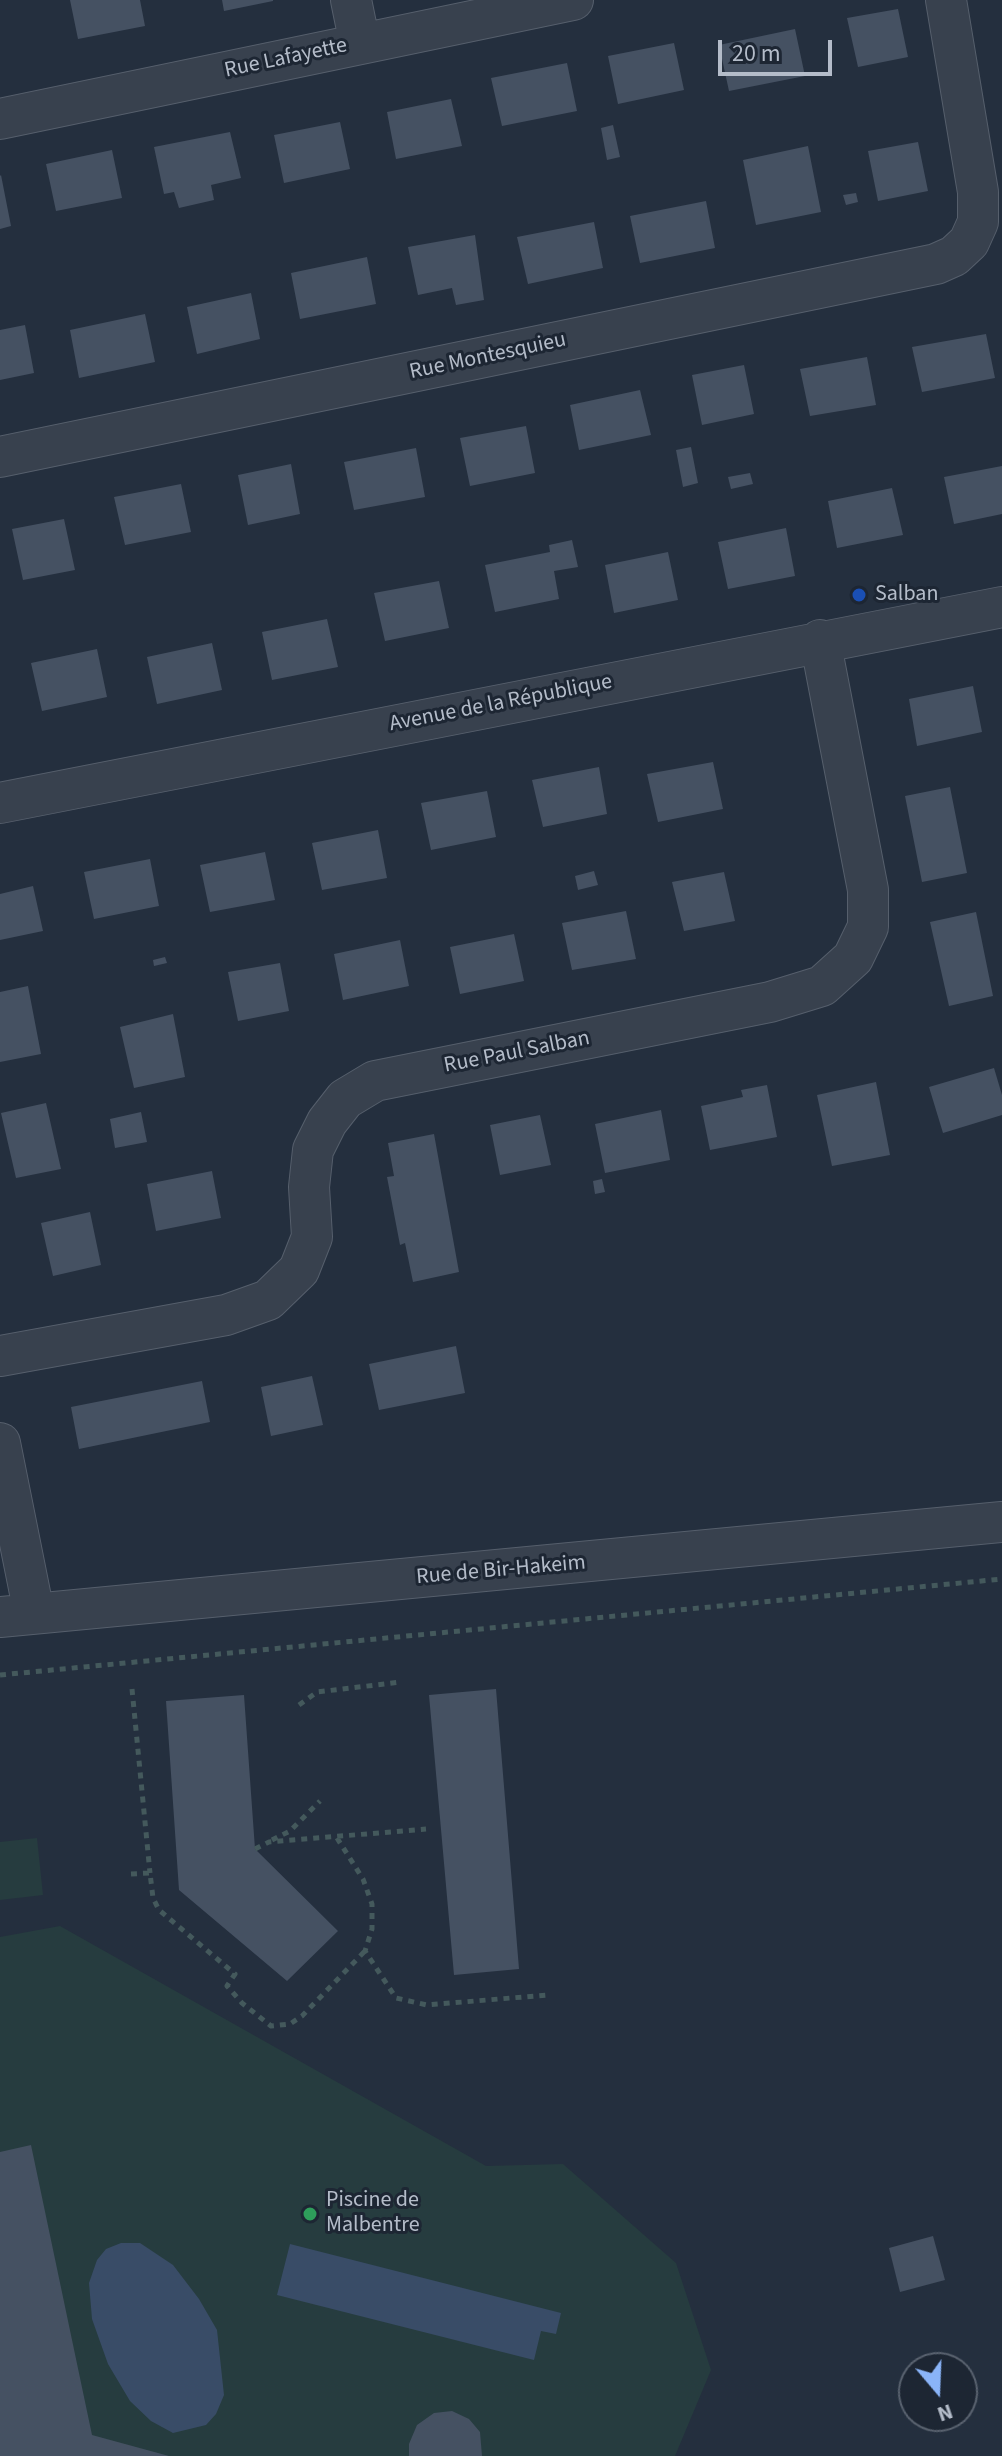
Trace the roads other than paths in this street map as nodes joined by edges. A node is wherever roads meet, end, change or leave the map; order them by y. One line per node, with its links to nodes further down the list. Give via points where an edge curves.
1 (351, 0): 4 (street)
2 (573, 0): 4 (street, Rue Lafayette)
3 (946, 0): 6 (street, Rue Montesquieu, via 978,192 978,222 969,242 954,256 936,264)
4 (360, 44): 5 (street, Rue Lafayette)
5 (0, 119)
6 (0, 457)
7 (1002, 607): 8 (street, Avenue de la République)
8 (820, 640): 9 (street, Avenue de la République); 10 (street, Rue Paul Salban, via 868,890 868,927 853,958 822,986 770,1002 375,1081 345,1099 313,1150 312,1237 299,1270 268,1300 226,1315)
9 (0, 803)
10 (0, 1356)
11 (0, 1443): 13 (street)
12 (1002, 1522): 13 (street, Rue de Bir-Hakeim)
13 (17, 1615)

